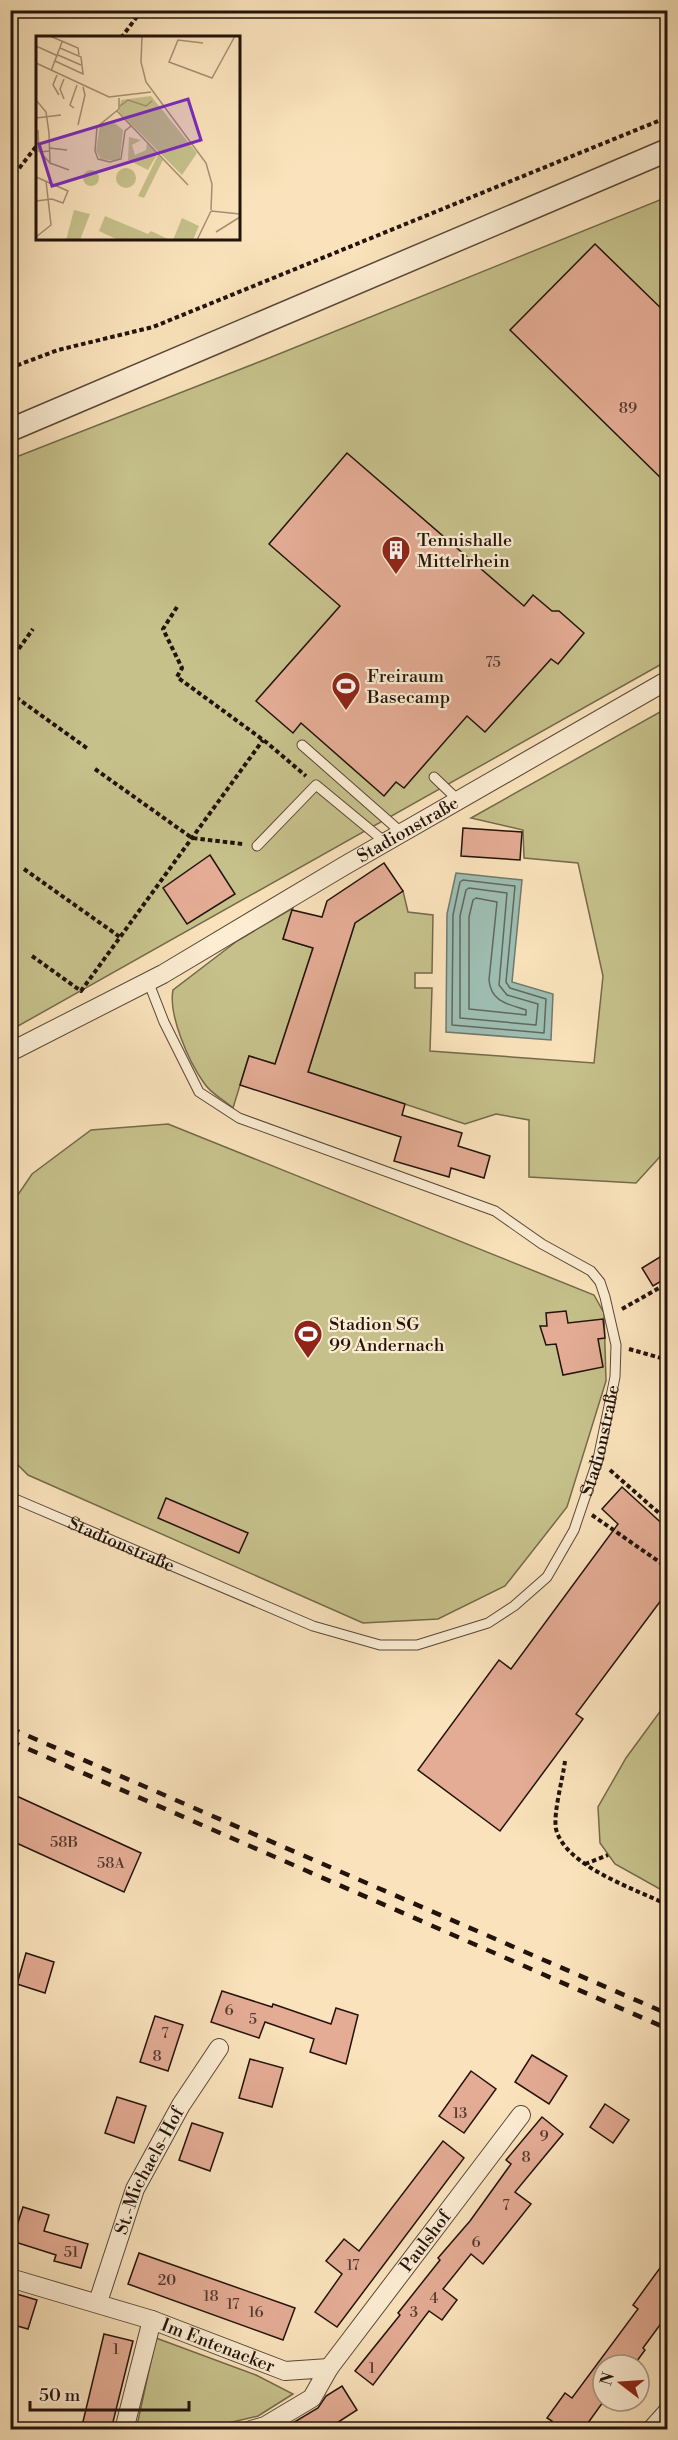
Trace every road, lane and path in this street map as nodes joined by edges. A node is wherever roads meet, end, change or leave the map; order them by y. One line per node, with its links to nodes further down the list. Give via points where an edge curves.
1 (142, 10): 2 (path)
2 (122, 36)
3 (668, 117): 7 (path, via 153,327 58,350)
4 (36, 147): 6 (path)
5 (668, 150): 8 (street)
6 (10, 180)
7 (10, 368)
8 (10, 429)
9 (177, 608): 14 (path, via 163,629 182,668 177,677)
10 (33, 629): 11 (path)
11 (10, 661)
12 (668, 680): 20 (street, Stadionstraße)
13 (10, 693): 16 (path)
14 (263, 740): 19 (path); 22 (path)
15 (302, 745): 21 (lane)
16 (88, 749)
17 (96, 769): 22 (path)
18 (435, 777): 20 (lane)
19 (316, 785): 23 (lane); 24 (lane)
20 (458, 800): 21 (street, Stadionstraße)
21 (402, 832): 23 (street, Stadionstraße)
22 (192, 838): 24 (path); 26 (path)
23 (385, 842): 28 (street, Stadionstraße)
24 (257, 846)
25 (24, 869): 26 (path)
26 (120, 937): 27 (path, via 81,991)
27 (32, 956)
28 (148, 981): 29 (street, Stadionstraße); 31 (lane, Stadionstraße, via 199,1092 239,1118 495,1211 542,1244 591,1271 600,1282)
29 (10, 1052)
30 (668, 1283): 31 (path)
31 (611, 1315): 32 (lane, Stadionstraße)
32 (616, 1345): 33 (path); 34 (lane, Stadionstraße, via 615,1377)
33 (668, 1360)
34 (598, 1459): 36 (lane, Stadionstraße); 37 (path)
35 (10, 1495): 36 (lane, Stadionstraße, via 313,1626 380,1645 417,1646 488,1623 514,1606 547,1577)
36 (582, 1508): 38 (path)
37 (668, 1521)
38 (668, 1568)
39 (565, 1761): 41 (path, via 556,1828 564,1848)
40 (608, 1855): 41 (path)
41 (585, 1864): 42 (path)
42 (668, 1905)
43 (219, 2048): 46 (street, St.-Michaels-Hof, via 181,2105 135,2189)
44 (521, 2115): 48 (street, Paulshof)
45 (10, 2278): 46 (street)
46 (98, 2302): 47 (street)
47 (152, 2320): 48 (street, Im Entenacker, via 285,2372); 50 (street, Im Entenacker)
48 (329, 2368): 51 (street, via 312,2398 266,2427)
49 (668, 2411): 52 (street)
50 (124, 2430)
51 (251, 2430)
52 (651, 2430)

